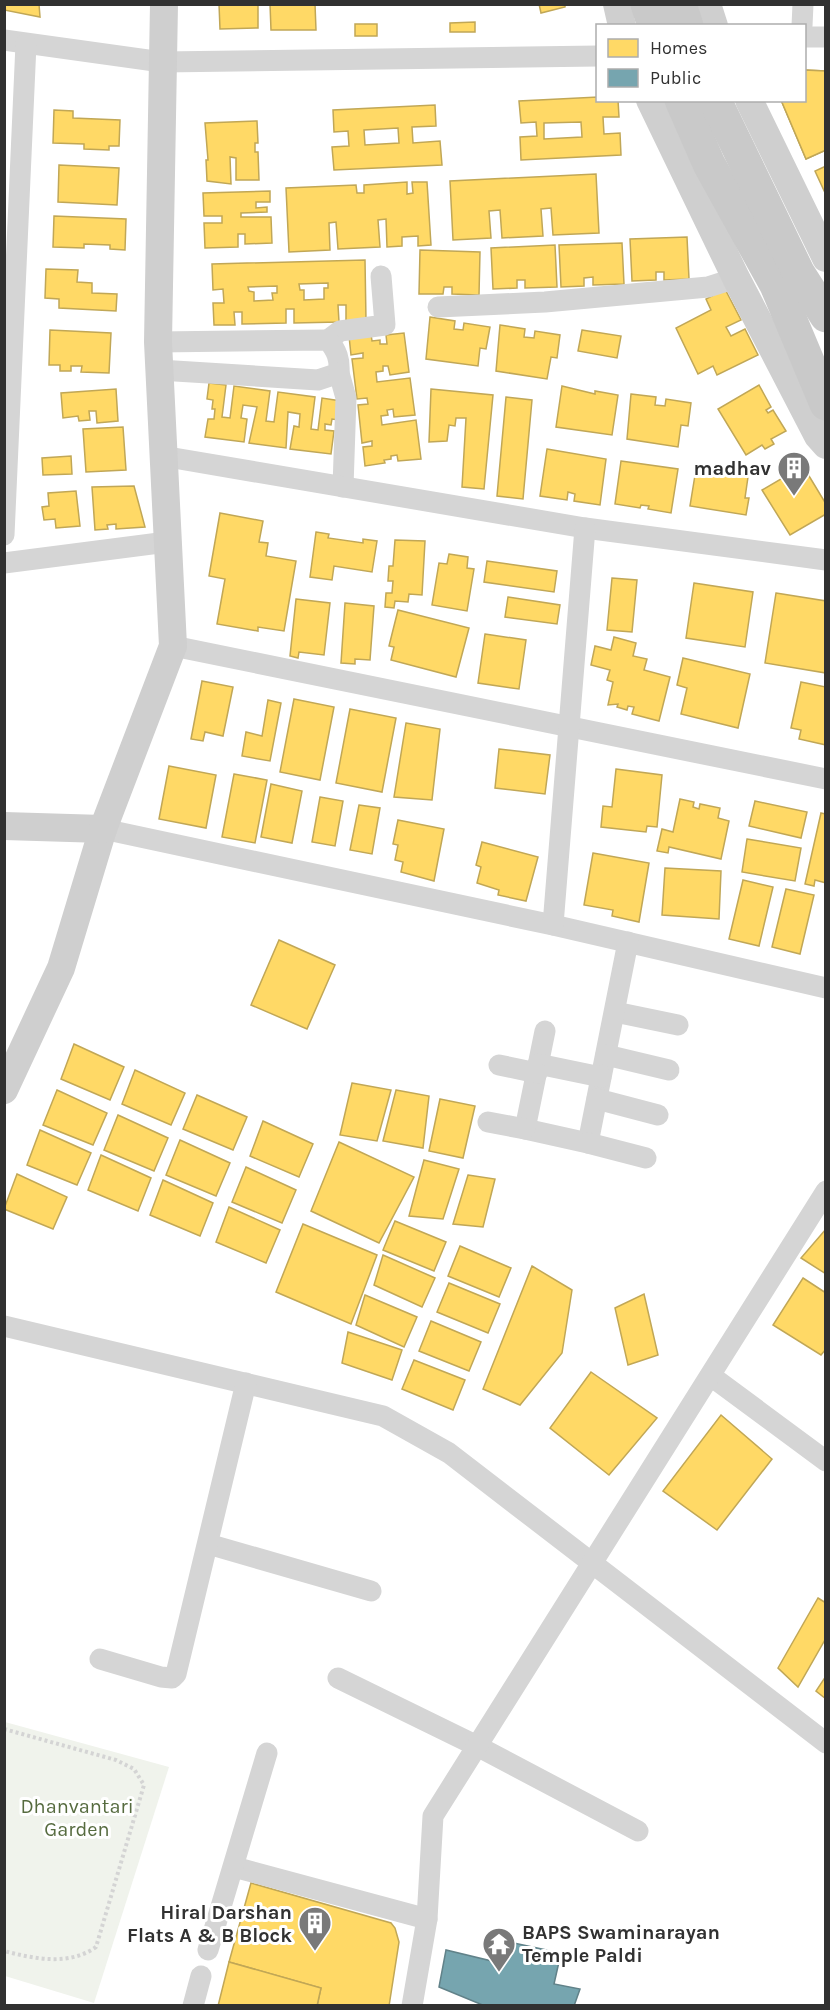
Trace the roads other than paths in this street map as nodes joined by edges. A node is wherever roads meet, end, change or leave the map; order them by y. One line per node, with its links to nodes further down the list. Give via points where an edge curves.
1 (164, 4): 17 (street)
2 (617, 4): 7 (street)
3 (646, 4): 8 (main road)
4 (680, 4): 9 (main road)
5 (707, 4): 10 (street)
6 (803, 4): 11 (street)
7 (622, 24)
8 (653, 24)
9 (686, 24)
10 (713, 24)
11 (802, 24)
12 (806, 37): 13 (street)
13 (825, 37)
14 (4, 40): 15 (street)
15 (26, 44): 17 (street); 37 (street)
16 (596, 56): 17 (street)
17 (162, 62): 29 (street)
18 (651, 102): 24 (street)
19 (682, 102): 22 (main road, via 709,164)
20 (716, 102): 22 (main road)
21 (750, 102): 22 (street)
22 (800, 272): 26 (main road); 32 (main road)
23 (381, 276): 27 (street, via 385,325 340,331)
24 (736, 278): 25 (street, via 696,288); 33 (street)
25 (438, 307)
26 (825, 316)
27 (328, 339): 28 (street); 30 (street, via 336,350)
28 (225, 341): 29 (street); 31 (street)
29 (159, 356): 31 (street); 34 (street)
30 (339, 373): 31 (street, via 318,380); 35 (street, via 346,398)
31 (223, 374)
32 (825, 404)
33 (825, 445)
34 (162, 456): 35 (street); 38 (street)
35 (343, 487): 36 (street)
36 (585, 528): 39 (street); 42 (street)
37 (4, 535)
38 (167, 542): 40 (street); 41 (street)
39 (825, 560)
40 (4, 563)
41 (173, 646): 42 (street); 45 (street)
42 (570, 728): 43 (street); 46 (street)
43 (825, 779)
44 (4, 826): 45 (street)
45 (103, 829): 46 (street); 57 (street, via 62,968)
46 (553, 925): 47 (street)
47 (628, 942): 48 (street); 49 (street)
48 (825, 988)
49 (615, 1012): 50 (street); 52 (street)
50 (678, 1025)
51 (545, 1031): 54 (street)
52 (606, 1055): 55 (street); 56 (street)
53 (499, 1065): 54 (street)
54 (538, 1068): 56 (street); 61 (street)
55 (669, 1070)
56 (601, 1077): 58 (street)
57 (4, 1090)
58 (597, 1099): 59 (street); 62 (street)
59 (658, 1115)
60 (488, 1122): 61 (street)
61 (525, 1129): 62 (street)
62 (588, 1143): 63 (street)
63 (646, 1158)
64 (825, 1191): 66 (street)
65 (4, 1326): 67 (street)
66 (711, 1376): 68 (street); 70 (street)
67 (246, 1383): 69 (street); 70 (street, via 383,1416 449,1453)
68 (825, 1461)
69 (208, 1544): 71 (street); 72 (street, via 176,1674 172,1678 161,1677)
70 (592, 1563): 74 (street); 75 (street)
71 (371, 1591)
72 (100, 1659)
73 (338, 1678): 75 (street)
74 (825, 1743)
75 (477, 1746): 77 (street); 79 (street, via 433,1816)
76 (267, 1753): 78 (street)
77 (638, 1831)
78 (234, 1867): 79 (street); 80 (street)
79 (427, 1919): 83 (street)
80 (208, 1950)
81 (201, 1976): 82 (street)
82 (193, 2006)
83 (412, 2006)

